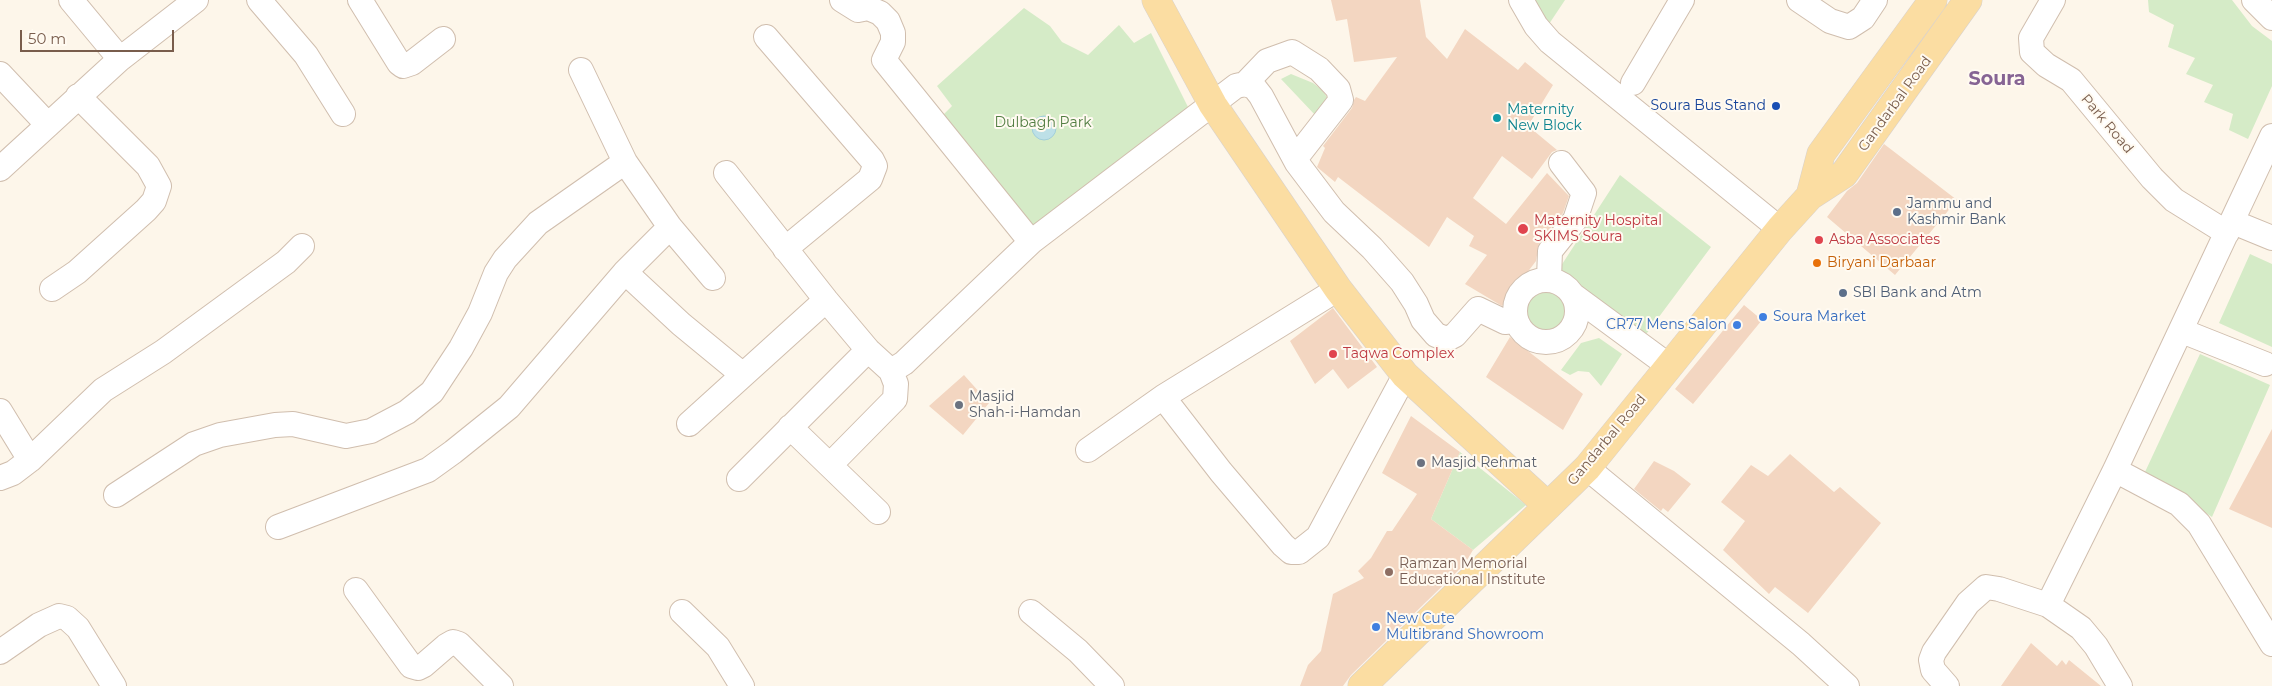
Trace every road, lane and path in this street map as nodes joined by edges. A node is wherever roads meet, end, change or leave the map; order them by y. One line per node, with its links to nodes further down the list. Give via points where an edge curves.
1 (71, 0): 18 (street)
2 (196, 0): 18 (street)
3 (259, 0): 25 (street, via 306,55)
4 (360, 0): 17 (street, via 404,66)
5 (842, 0): 38 (street, via 858,10 868,8 880,13 888,21 893,42 884,60)
6 (1156, 0): 24 (main road)
7 (1521, 0): 35 (street, via 1550,42)
8 (1682, 0): 21 (street)
9 (1799, 0): 10 (street, via 1830,20 1849,27 1863,18)
10 (1875, 0)
11 (1933, 0): 33 (main road, Gandarbal Road, via 1822,154)
12 (1968, 0): 33 (main road, Gandarbal Road, via 1844,174)
13 (2052, 0): 36 (street, Park Road, via 2031,38 2032,52 2071,80 2174,200)
14 (2254, 0): 15 (street)
15 (2272, 18)
16 (766, 37): 40 (street, via 875,166 870,179)
17 (443, 39)
18 (120, 59): 23 (street)
19 (581, 70): 29 (street)
20 (0, 74): 26 (street)
21 (1633, 83)
22 (1245, 84): 24 (street, via 1236,86); 28 (street, via 1254,87 1261,96); 28 (street, via 1267,61 1292,52 1319,69 1338,90 1341,100)
23 (78, 96): 26 (street); 44 (street, via 148,166 159,186 154,201 146,210 77,272)
24 (1213, 105): 38 (street); 45 (main road)
25 (343, 114)
26 (48, 125): 31 (street)
27 (2272, 136): 36 (street)
28 (1295, 159): 48 (street, via 1334,212 1402,282 1423,320 1436,335 1447,339 1455,335 1478,309 1505,322)
29 (625, 162): 34 (street); 67 (street, via 538,222 505,259 461,348 432,392 407,412 372,431 346,436 293,424 220,435 194,444)
30 (1561, 163): 43 (street, via 1584,193 1575,220 1550,251)
31 (0, 169)
32 (726, 173): 40 (street)
33 (1810, 196): 35 (main road, Gandarbal Road)
34 (670, 227): 41 (street); 42 (street)
35 (1780, 228): 52 (main road, Gandarbal Road)
36 (2230, 228): 37 (street); 49 (street)
37 (2272, 238)
38 (1031, 242): 53 (street, via 904,364)
39 (302, 246): 61 (street, via 286,262 163,352 103,390)
40 (785, 249): 47 (street)
41 (625, 272): 54 (street); 70 (street, via 509,407 453,452 428,470)
42 (713, 278)
43 (1549, 279): 46 (street, via 1559,282); 48 (street, via 1534,282 1521,291 1515,305)
44 (52, 289)
45 (1338, 289): 55 (main road); 56 (street)
46 (1574, 296): 48 (street, via 1577,306 1575,321 1559,340 1548,342 1528,337); 52 (street)
47 (826, 300): 50 (street); 54 (street)
48 (1516, 321)
49 (2182, 331): 51 (street); 64 (street)
50 (868, 350): 53 (street); 59 (street)
51 (2265, 364)
52 (1669, 366): 63 (main road, Gandarbal Road)
53 (891, 371): 62 (street, via 896,384 895,399)
54 (743, 375): 58 (street)
55 (1405, 375): 56 (street, via 1318,537 1300,552 1291,552 1283,545); 68 (main road)
56 (1163, 397): 60 (street)
57 (0, 411): 61 (street)
58 (689, 424)
59 (790, 427): 62 (street); 66 (street)
60 (1088, 450)
61 (30, 460): 65 (street)
62 (830, 465): 69 (street)
63 (1586, 468): 68 (main road, Gandarbal Road); 82 (street, via 1801,644)
64 (2115, 470): 72 (street); 75 (street, via 2179,504 2199,524)
65 (0, 478)
66 (739, 479)
67 (116, 495)
68 (1548, 506): 81 (main road, Gandarbal Road)
69 (878, 512)
70 (278, 527)
71 (356, 590): 78 (street, via 411,666 418,668 424,665 453,642 459,644)
72 (2048, 605): 83 (street, via 1999,589 1986,587 1978,592 1931,660 1933,670); 84 (street, via 2081,628)
73 (682, 612): 79 (street, via 718,647)
74 (1031, 612): 80 (street, via 1078,651)
75 (2272, 644)
76 (0, 652): 77 (street, via 39,625 59,616 67,618 78,628)
77 (114, 686)
78 (501, 686)
79 (742, 686)
80 (1112, 686)
81 (1362, 686)
82 (1847, 686)
83 (1947, 686)
84 (2120, 686)

